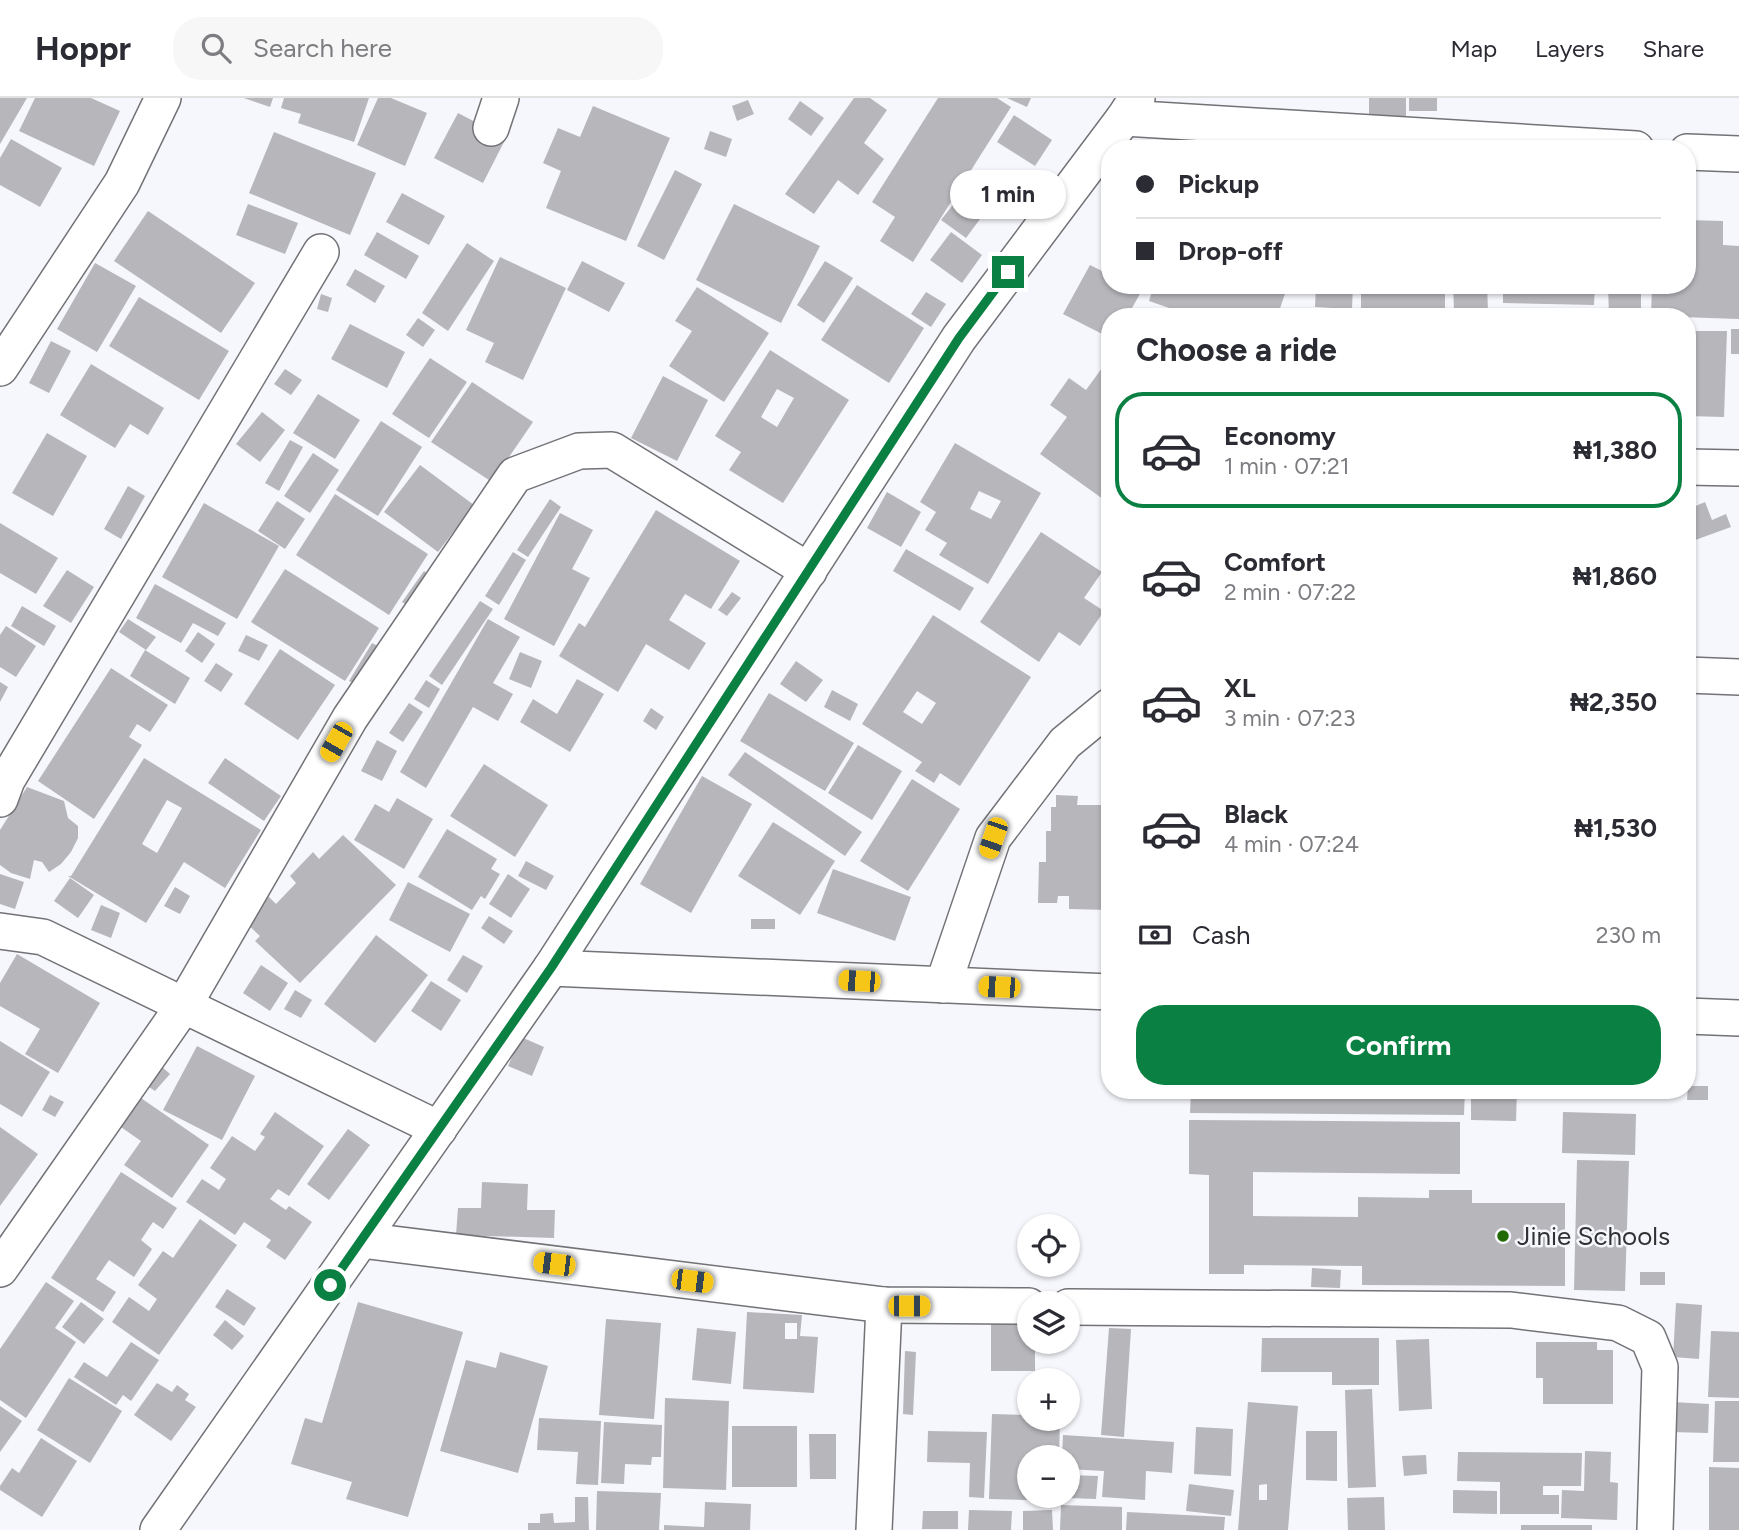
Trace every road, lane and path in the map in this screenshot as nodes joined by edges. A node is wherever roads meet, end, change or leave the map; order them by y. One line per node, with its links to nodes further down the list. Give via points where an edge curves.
1 (163, 98): 9 (street, via 122,183)
2 (1130, 108): 3 (street); 4 (street)
3 (1106, 140)
4 (1525, 140)
5 (1101, 147): 12 (street, via 959,338)
6 (1696, 152): 7 (street)
7 (1739, 154)
8 (321, 252): 16 (street, via 7,780)
9 (0, 368)
10 (1696, 467): 11 (street)
11 (1739, 468)
12 (808, 571): 18 (street); 21 (street, via 612,450 579,451 515,475 350,718)
13 (1696, 675): 14 (street)
14 (1739, 677)
15 (1101, 713): 19 (street, via 1065,743 993,838)
16 (0, 799)
17 (0, 931): 21 (street, via 43,937)
18 (551, 968): 19 (street); 24 (street)
19 (943, 985): 20 (street)
20 (1101, 992)
21 (184, 1005): 24 (street); 26 (street)
22 (1696, 1016): 23 (street)
23 (1739, 1018)
24 (439, 1129): 25 (street)
25 (361, 1240): 27 (street); 30 (street)
26 (0, 1269)
27 (884, 1305): 28 (street); 31 (street)
28 (1017, 1306)
29 (1080, 1307): 32 (street, via 1511,1310 1618,1323 1648,1338 1660,1367)
30 (158, 1530)
31 (874, 1530)
32 (1655, 1530)

